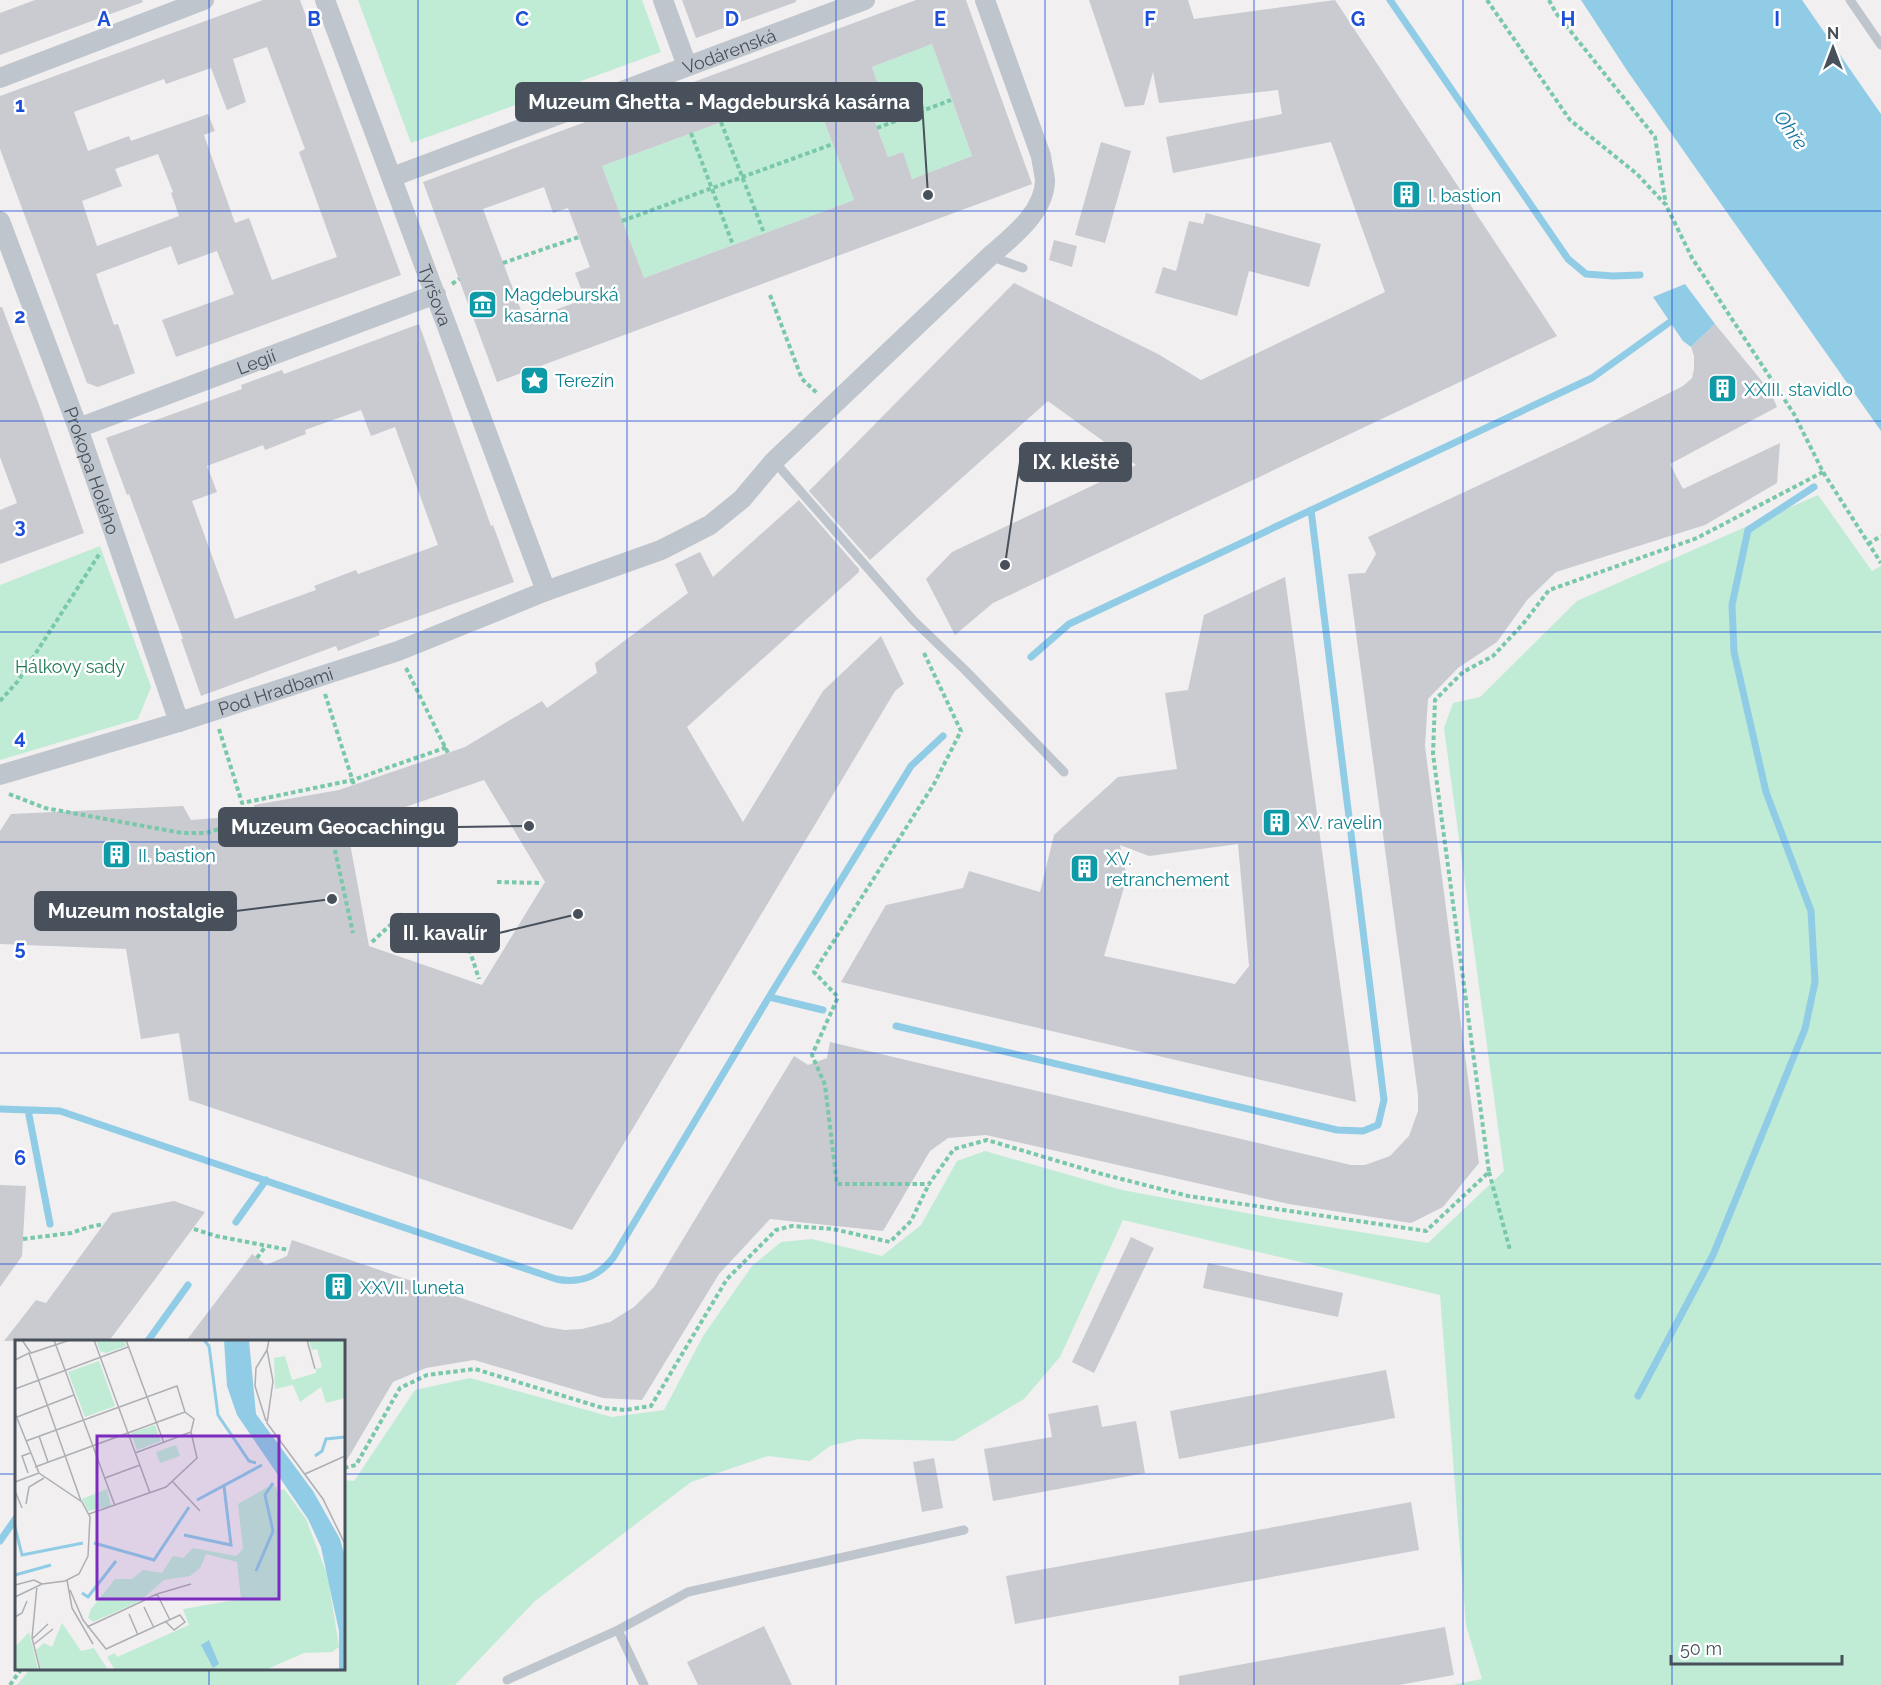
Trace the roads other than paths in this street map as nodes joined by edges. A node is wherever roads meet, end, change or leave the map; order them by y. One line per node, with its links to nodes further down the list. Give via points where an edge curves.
1 (204, 0): 9 (street)
2 (325, 0): 10 (street, Tyršova)
3 (663, 0): 8 (street)
4 (865, 0): 8 (street, Vodárenská)
5 (985, 0): 12 (street, Pod Hradbami, via 1041,156 1045,182 1026,225)
6 (1850, 0): 7 (lane)
7 (1881, 45)
8 (687, 66): 10 (street, Vodárenská)
9 (0, 78)
10 (392, 177): 14 (street, Tyršova)
11 (0, 221): 15 (street, Prokopa Holého)
12 (990, 256): 13 (lane); 16 (street, Pod Hradbami)
13 (1023, 268)
14 (436, 294): 15 (street, Legií); 17 (street, Tyršova)
15 (78, 428): 18 (street, Prokopa Holého)
16 (774, 461): 17 (street, Pod Hradbami, via 742,499 710,525 661,550); 19 (lane, via 913,620)
17 (546, 591): 18 (street, Pod Hradbami, via 398,651)
18 (179, 722): 20 (street, Pod Hradbami)
19 (1064, 772)
20 (0, 775)
21 (964, 1530): 22 (lane, via 688,1592)
22 (618, 1630): 23 (lane); 24 (lane)
23 (507, 1680)
24 (644, 1685)

